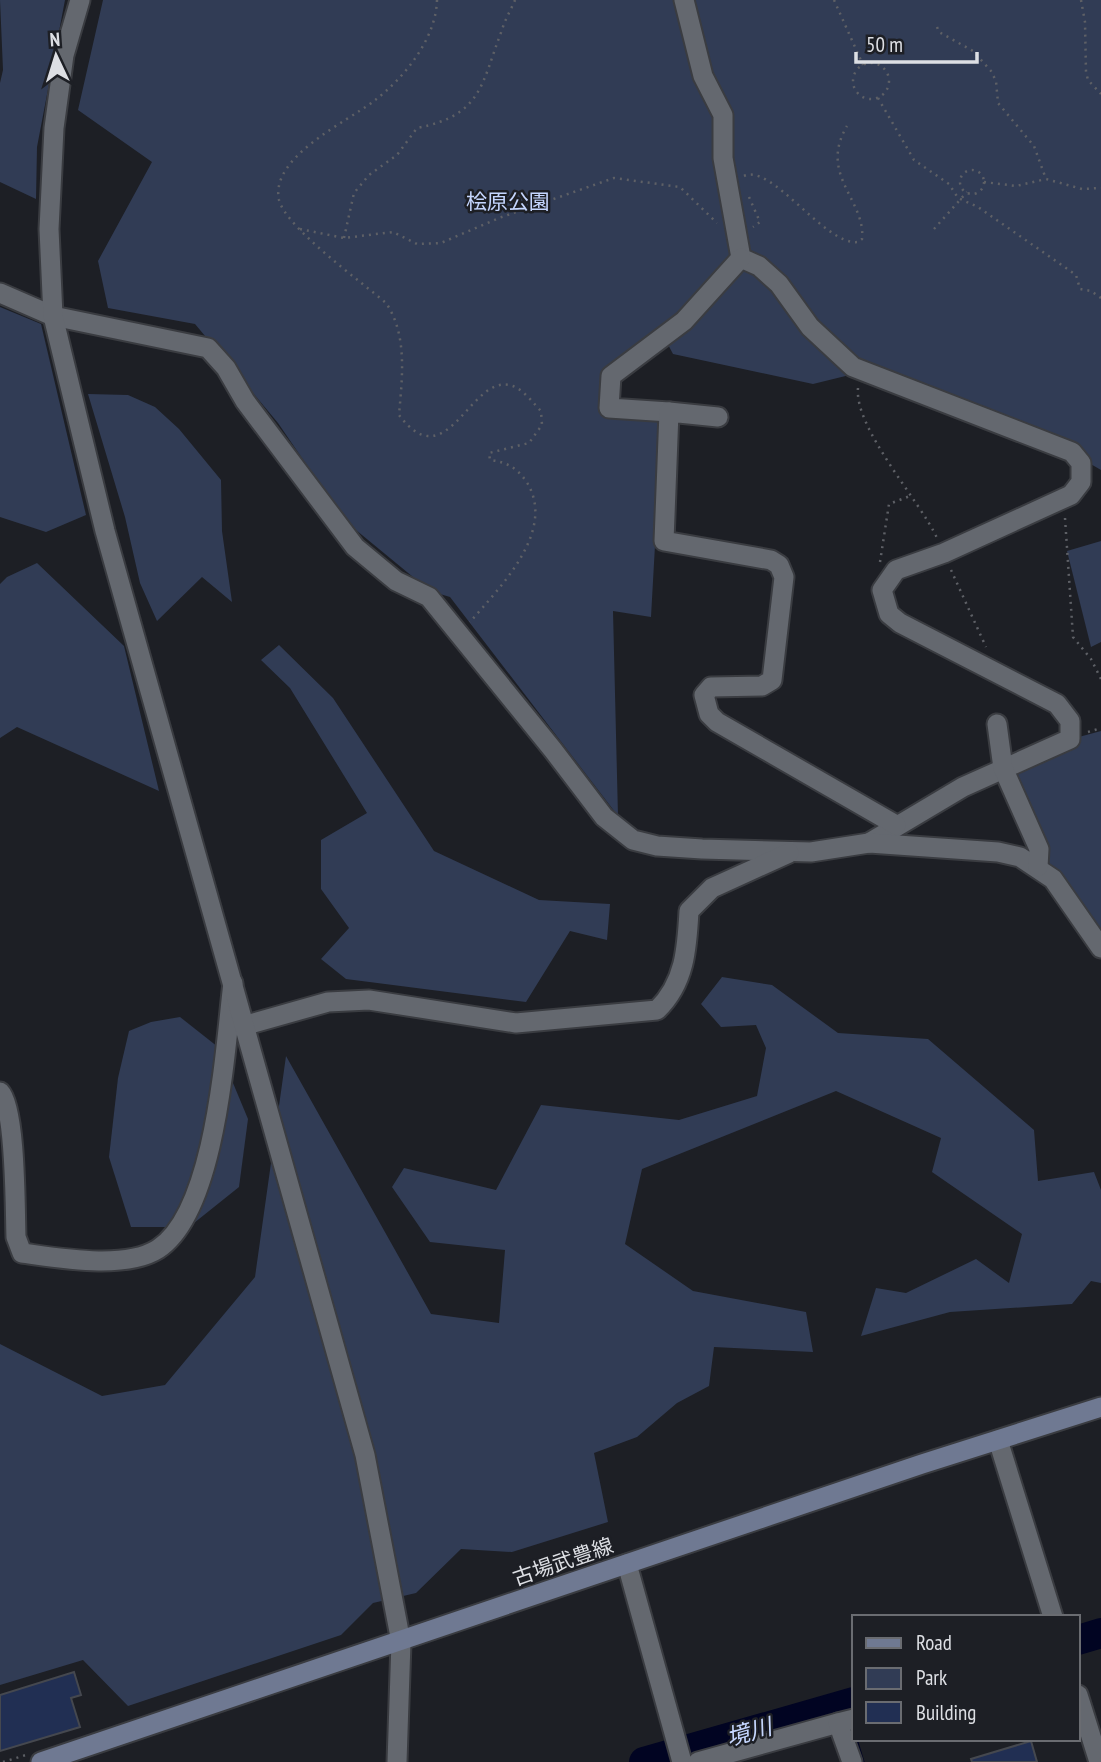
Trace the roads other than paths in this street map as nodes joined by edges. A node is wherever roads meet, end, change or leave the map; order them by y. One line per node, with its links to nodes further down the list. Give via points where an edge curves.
1 (80, 0): 5 (street, via 64,55 54,128 49,229)
2 (684, 0): 3 (street, via 703,76 723,115 723,158)
3 (741, 258): 6 (street, via 684,321 611,376 609,408); 9 (street, via 760,266 779,284 810,327 853,367 1072,452 1081,463 1081,482 1071,495 896,570 882,590 889,614 900,623 1057,704 1070,721 1070,739)
4 (0, 293): 5 (street)
5 (53, 316): 13 (street, via 208,348 355,547 396,581 429,597 604,817 633,840 657,846); 16 (street, via 106,531)
6 (669, 412): 7 (street); 10 (street, via 664,541 771,560 784,577 772,680 762,686 711,687 704,702 709,714)
7 (718, 417)
8 (997, 724): 9 (street)
9 (1003, 768): 10 (street); 14 (street, via 1040,849)
10 (900, 824): 11 (street); 12 (street)
11 (869, 843): 12 (street); 13 (street)
12 (936, 847): 14 (street, via 998,852)
13 (793, 851): 17 (street, via 712,888 689,911 686,956 671,997 657,1010 516,1023 369,1000 328,1002)
14 (1038, 867): 15 (street, via 1053,879)
15 (1101, 948)
16 (233, 979): 17 (street); 18 (street, via 210,1153 174,1235 157,1250 128,1258 75,1260 22,1252 16,1237 11,1124)
17 (243, 1026): 23 (street, via 365,1455)
18 (0, 1092)
19 (1101, 1407): 20 (main road, 古場武豊線)
20 (998, 1440): 21 (main road, 古場武豊線); 22 (street)
21 (627, 1564): 23 (main road, 古場武豊線); 28 (street)
22 (1052, 1615)
23 (401, 1642): 26 (main road, 古場武豊線); 27 (street)
24 (1080, 1701): 31 (street)
25 (846, 1721): 29 (street); 30 (street)
26 (41, 1762)
27 (397, 1762)
28 (682, 1762)
29 (698, 1762)
30 (852, 1762)
31 (1099, 1762)

